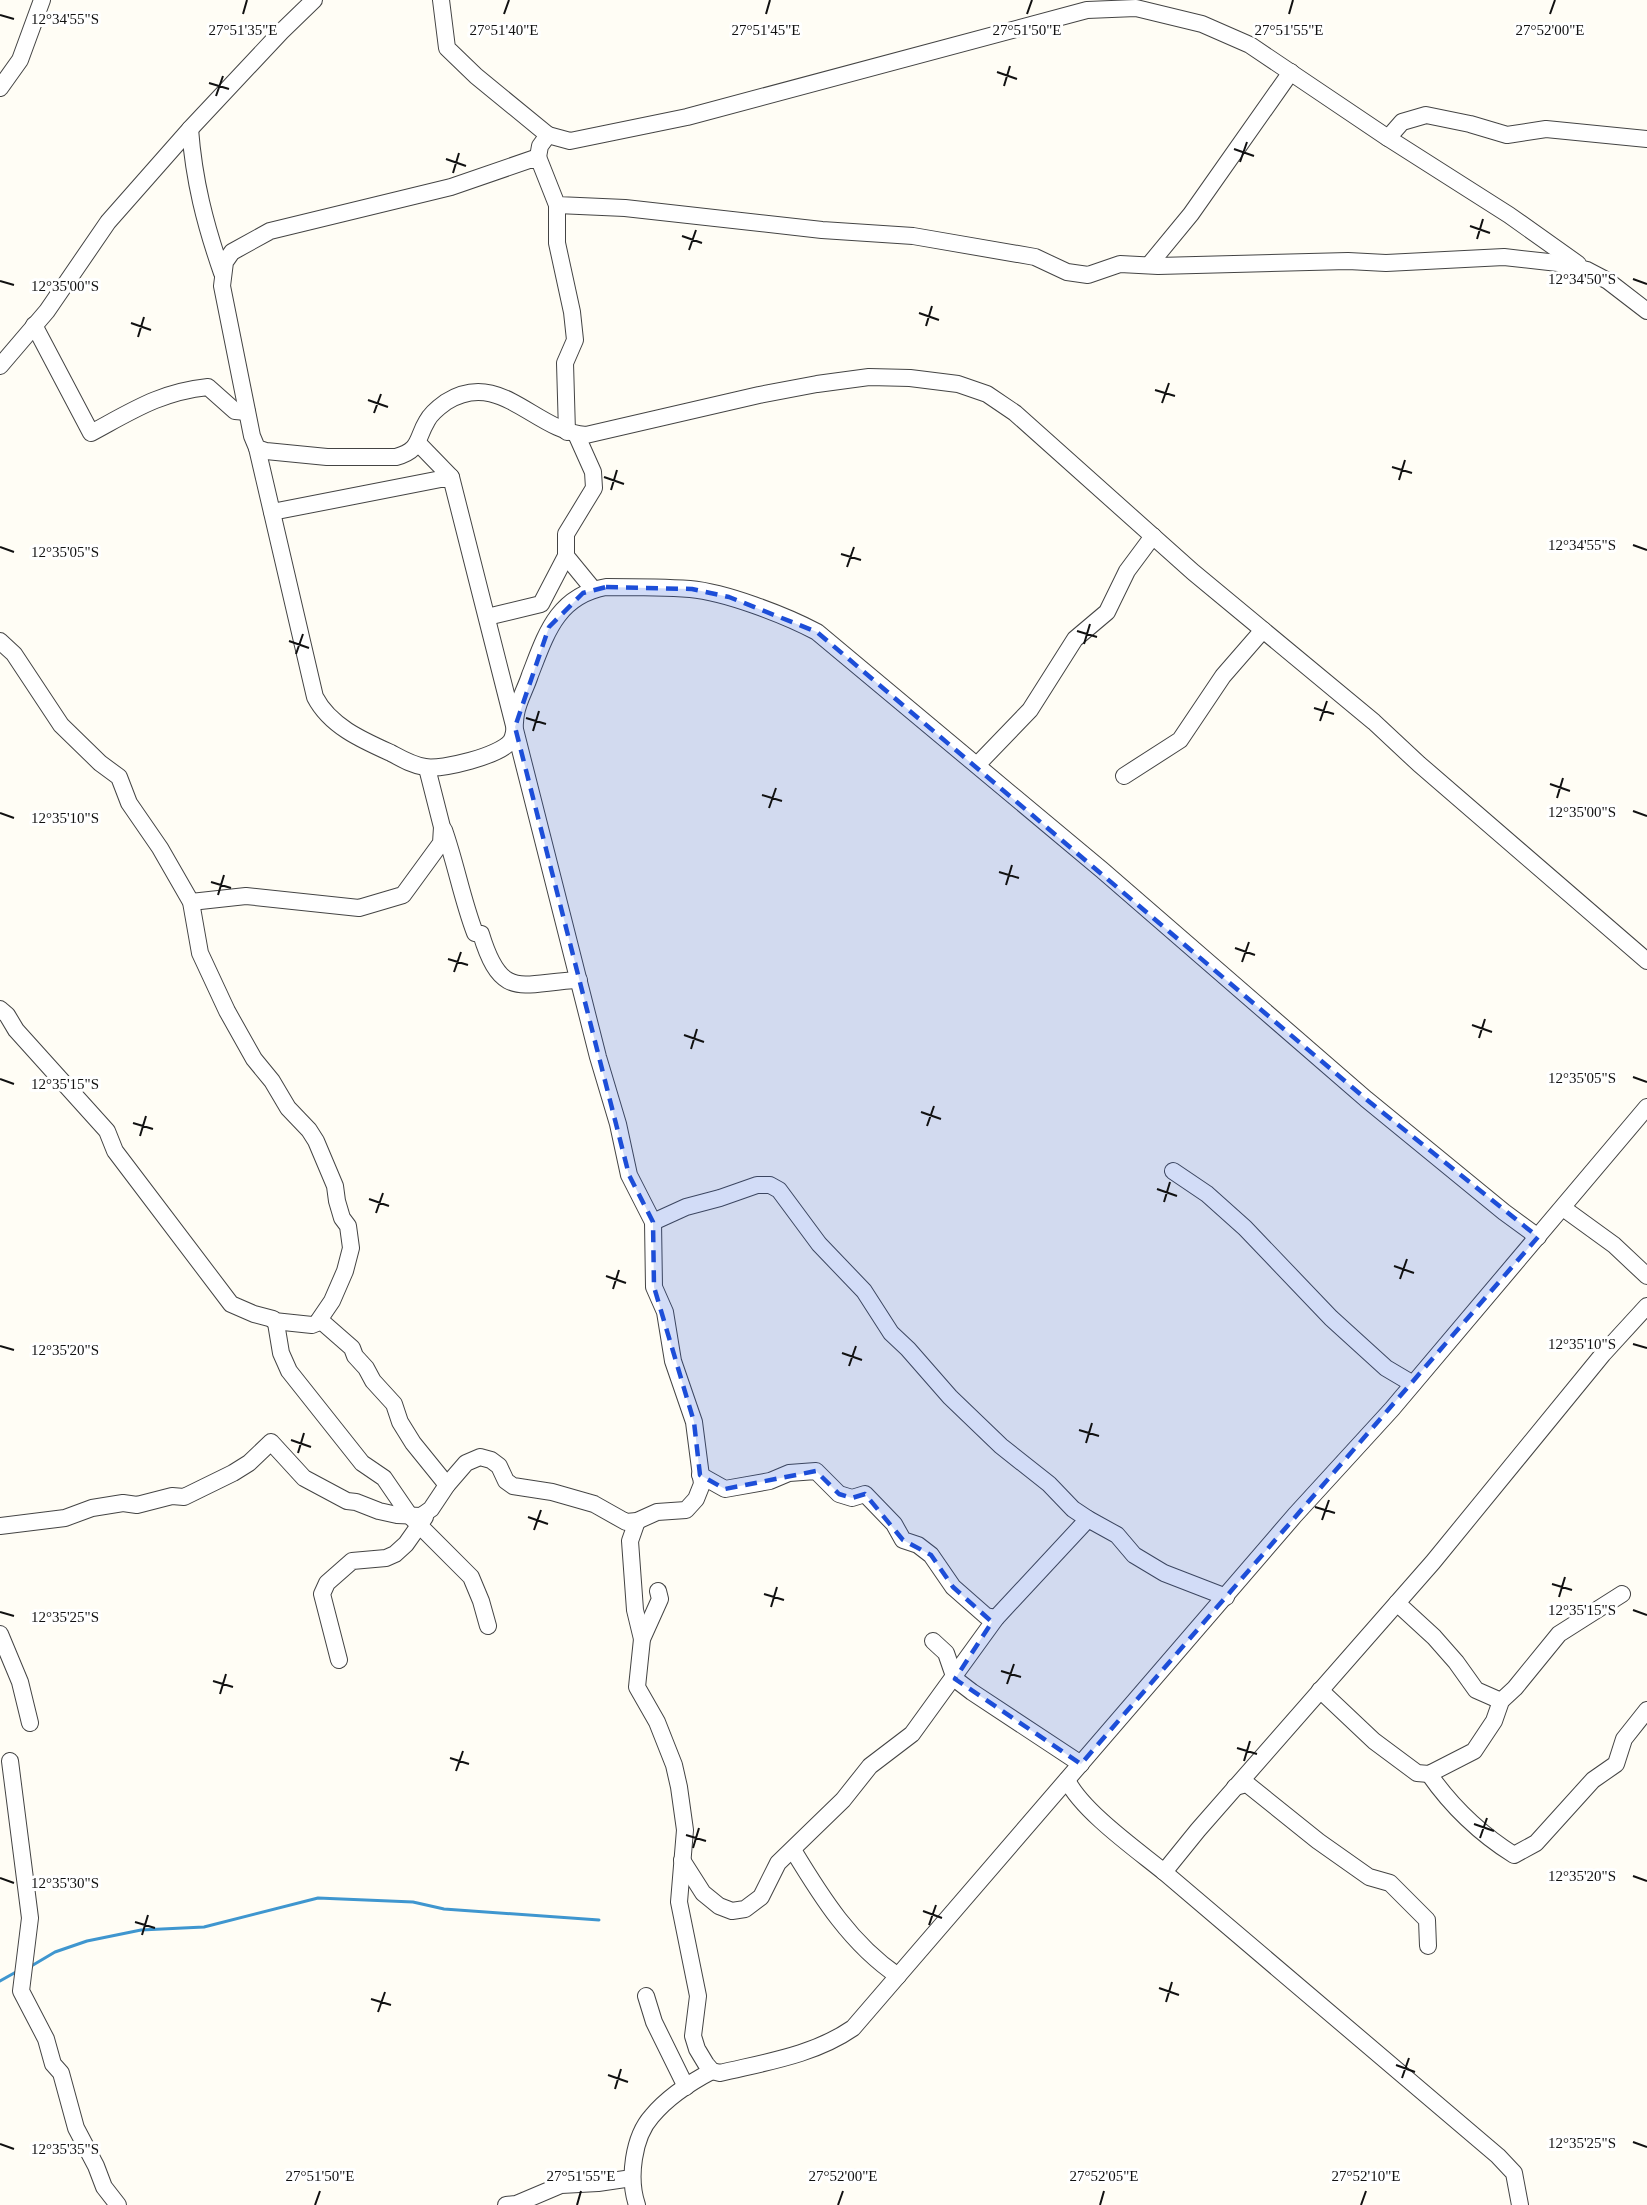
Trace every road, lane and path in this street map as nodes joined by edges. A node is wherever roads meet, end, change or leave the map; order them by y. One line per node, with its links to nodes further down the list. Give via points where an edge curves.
1 (42, 0): 5 (street, via 20,60)
2 (314, 0): 6 (street)
3 (441, 0): 7 (street, via 447,48)
4 (1291, 72): 7 (street, via 1250,45 1202,24 1136,8 1087,10 687,117 570,141); 8 (street); 12 (street, via 1191,214)
5 (0, 88)
6 (190, 129): 14 (street, via 206,225); 16 (street, via 108,222)
7 (548, 135): 10 (street)
8 (1388, 138): 9 (street, via 1402,122 1426,115 1507,135 1546,129); 13 (street)
9 (1647, 140)
10 (538, 157): 11 (street); 14 (street, via 451,187 270,231 232,252)
11 (557, 205): 12 (street, via 913,236 1035,257 1067,272 1088,275 1120,264); 19 (street, via 557,243 575,340 565,363)
12 (1149, 265): 13 (street, via 1386,263 1504,257)
13 (1587, 270): 15 (street)
14 (222, 273): 18 (street)
15 (1647, 311)
16 (34, 326): 17 (street); 18 (street, via 91,433 152,400 182,390 208,387 235,411)
17 (0, 366)
18 (248, 412): 21 (street)
19 (571, 433): 20 (street, via 501,397 474,391 435,410); 24 (street, via 602,432 837,381 910,378 958,384 987,394 1015,413); 25 (street, via 593,472 594,488 566,534)
20 (418, 443): 21 (street, via 407,454 396,457 327,457); 22 (street)
21 (257, 448): 23 (street)
22 (451, 477): 23 (street); 28 (street)
23 (272, 512): 33 (street, via 315,697 322,711 376,746)
24 (1153, 536): 29 (street); 32 (street, via 1127,571 1107,612 1075,639 1030,710)
25 (566, 556): 26 (street); 27 (street)
26 (588, 591): 27 (street); 31 (street, via 567,605 549,627 516,714); 32 (street, via 606,587 692,589 729,597 796,621 817,632)
27 (541, 604): 28 (street)
28 (487, 616): 31 (street)
29 (1263, 630): 34 (street, via 1223,676 1180,740); 37 (street)
30 (0, 641): 36 (street, via 14,654 61,725 119,777 129,802)
31 (515, 727): 33 (street, via 510,742 497,751); 38 (street)
32 (977, 765): 44 (street, via 1366,1099)
33 (427, 768): 35 (street)
34 (1124, 776)
35 (442, 826): 36 (street, via 441,843 403,895 358,908 246,896); 38 (street, via 472,924 476,933 481,934 500,976 508,982 527,985)
36 (191, 902): 47 (street, via 200,954 216,989 254,1059 316,1141 336,1186 351,1248 345,1271)
37 (1647, 961)
38 (579, 980): 43 (street, via 629,1175)
39 (0, 1009): 48 (street, via 107,1131 115,1151 231,1304)
40 (1647, 1107): 42 (street)
41 (1173, 1171): 49 (street, via 1207,1194 1245,1228 1331,1318 1386,1368)
42 (1563, 1208): 44 (street); 45 (street, via 1614,1245)
43 (652, 1222): 50 (street, via 654,1287 665,1312 673,1361 694,1422); 52 (street, via 758,1185 779,1190 819,1244 864,1291 891,1333 950,1397)
44 (1538, 1237): 49 (street)
45 (1647, 1276)
46 (1647, 1306): 59 (street)
47 (320, 1320): 48 (street, via 312,1325); 51 (street, via 352,1348 394,1404 413,1443)
48 (274, 1321): 53 (street, via 281,1353 290,1371 362,1463 384,1478)
49 (1413, 1384): 58 (street)
50 (700, 1475): 54 (street, via 702,1484 696,1499 686,1510 657,1512); 60 (street, via 725,1489 770,1481 789,1473 816,1471 839,1494 852,1498 865,1494 894,1524 903,1540 932,1556 953,1587 986,1616)
51 (447, 1485): 53 (street, via 430,1509); 54 (street, via 466,1463 480,1457 495,1462 513,1486 552,1492 600,1507 626,1522)
52 (1088, 1519): 58 (street, via 1117,1535 1134,1555 1164,1573); 60 (street)
53 (414, 1521): 55 (street, via 337,1497 304,1478 271,1442 249,1463 184,1497 137,1505 123,1503 65,1518); 61 (street, via 471,1577); 65 (street, via 406,1544 394,1554 352,1562 327,1583 322,1594)
54 (637, 1521): 63 (street, via 630,1541 635,1610)
55 (0, 1526)
56 (658, 1591): 63 (street, via 660,1599)
57 (1622, 1594): 68 (street, via 1560,1634)
58 (1226, 1597): 72 (street)
59 (1397, 1603): 67 (street); 68 (street, via 1434,1637 1476,1690)
60 (996, 1617): 66 (street)
61 (488, 1626)
62 (0, 1634): 70 (street, via 20,1682)
63 (642, 1639): 77 (street, via 637,1687 657,1722 674,1765 685,1830)
64 (933, 1641): 66 (street, via 946,1653)
65 (339, 1660)
66 (954, 1676): 72 (street); 76 (street, via 912,1734 870,1766 843,1800)
67 (1320, 1690): 73 (street, via 1374,1741 1417,1773); 75 (street)
68 (1501, 1701): 73 (street, via 1494,1721 1474,1751)
69 (1647, 1710): 73 (street, via 1624,1739 1616,1764 1593,1780 1536,1843 1514,1855 1468,1821)
70 (30, 1723)
71 (10, 1761): 85 (street, via 30,1918 21,1991 46,2039 53,2064 61,2073 76,2128 104,2187)
72 (1081, 1764): 74 (street)
73 (1429, 1774)
74 (1067, 1780): 78 (street, via 1082,1801); 80 (street)
75 (1235, 1787): 78 (street); 79 (street, via 1247,1784 1369,1877 1390,1883 1427,1920)
76 (793, 1850): 77 (street, via 778,1863 761,1897 745,1909 732,1911 704,1893); 80 (street, via 849,1934)
77 (682, 1860): 82 (street, via 679,1902 698,1996 693,2036)
78 (1164, 1872): 88 (street, via 1498,2156 1514,2173)
79 (1428, 1946)
80 (898, 1977): 82 (street, via 853,2028 839,2037 811,2050 720,2073)
81 (646, 1996): 83 (street, via 654,2022)
82 (712, 2071): 83 (street)
83 (686, 2087): 84 (street, via 651,2116 642,2132)
84 (632, 2178): 86 (street, via 561,2185); 87 (street)
85 (118, 2205)
86 (506, 2205)
87 (637, 2205)
88 (1520, 2205)

